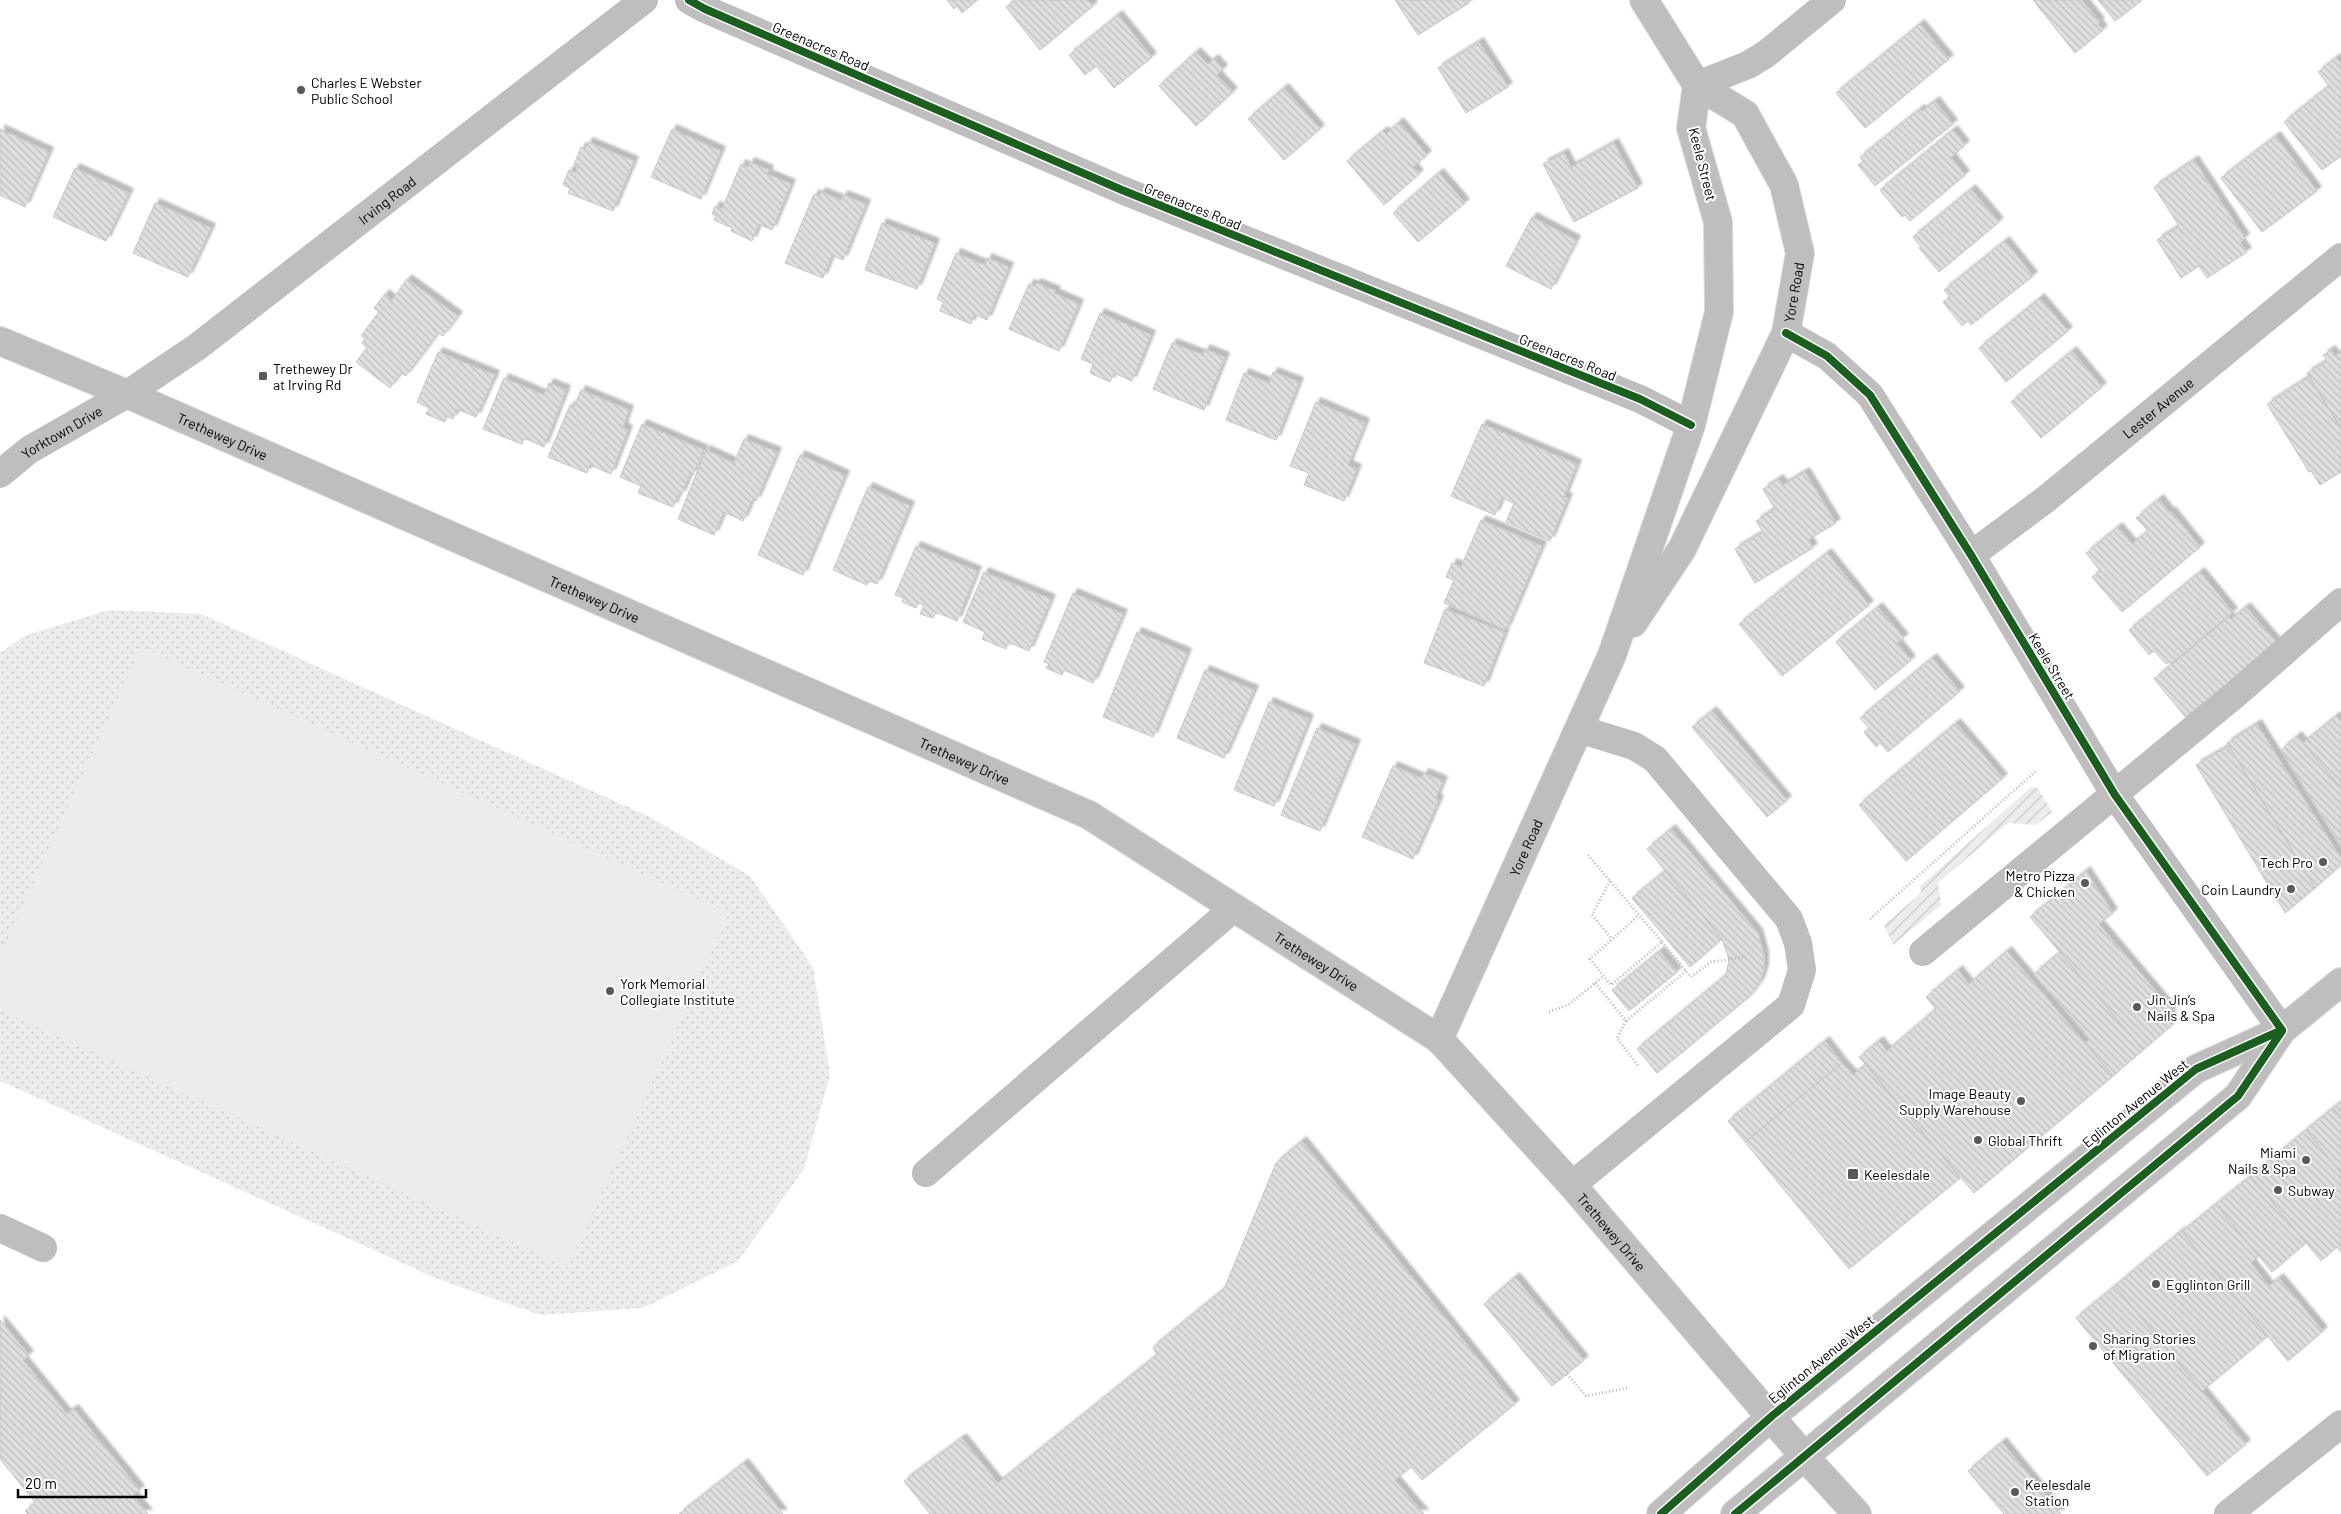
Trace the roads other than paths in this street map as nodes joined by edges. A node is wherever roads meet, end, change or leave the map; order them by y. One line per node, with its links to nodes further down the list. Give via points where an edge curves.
1 (644, 0): 10 (main road, Irving Road, via 196,347)
2 (690, 0): 11 (main road, Greenacres Road, via 1122,190 1640,399)
3 (1644, 0): 5 (main road)
4 (1832, 0): 5 (main road, via 1766,54 1748,65)
5 (1696, 85): 6 (main road, Keele Street, via 1691,128); 8 (main road, Yore Road, via 1745,114 1784,185 1800,253)
6 (1718, 222): 11 (main road, Yore Road, via 1719,312)
7 (2341, 256): 13 (main road, Lester Avenue, via 2046,499)
8 (1786, 333): 13 (main road, Keele Street, via 1826,356 1870,395); 15 (main road, Yore Road, via 1682,549)
9 (0, 341): 10 (main road, Trethewey Drive)
10 (127, 394): 12 (main road, Yorktown Drive, via 28,450); 18 (main road, Trethewey Drive, via 1089,815)
11 (1691, 425): 15 (main road, Yore Road)
12 (0, 474)
13 (1971, 555): 17 (main road, Keele Street)
14 (2341, 602): 17 (main road)
15 (1612, 655): 16 (main road, Yore Road)
16 (1578, 729): 22 (main road, Yore Road); 24 (main road, via 1634,746 1656,759 1788,919 1798,943 1802,970 1791,1005)
17 (2115, 795): 19 (main road); 21 (main road, Keele Street)
18 (1234, 908): 22 (main road, Trethewey Drive); 23 (main road)
19 (1923, 952)
20 (2341, 982): 21 (main road, Eglinton Avenue West)
21 (2282, 1030): 27 (main road, Eglinton Avenue West, via 2196,1069); 29 (main road, Eglinton Avenue West, via 2238,1096)
22 (1439, 1039): 24 (main road, Trethewey Drive)
23 (926, 1173)
24 (1572, 1185): 27 (main road, Trethewey Drive)
25 (0, 1228): 26 (main road)
26 (43, 1248)
27 (1772, 1416): 29 (main road); 30 (main road, Eglinton Avenue West)
28 (2341, 1424): 33 (main road)
29 (1804, 1456): 31 (main road, Eglinton Avenue West); 32 (main road)
30 (1662, 1514)
31 (1735, 1514)
32 (1856, 1514)
33 (2228, 1514)

